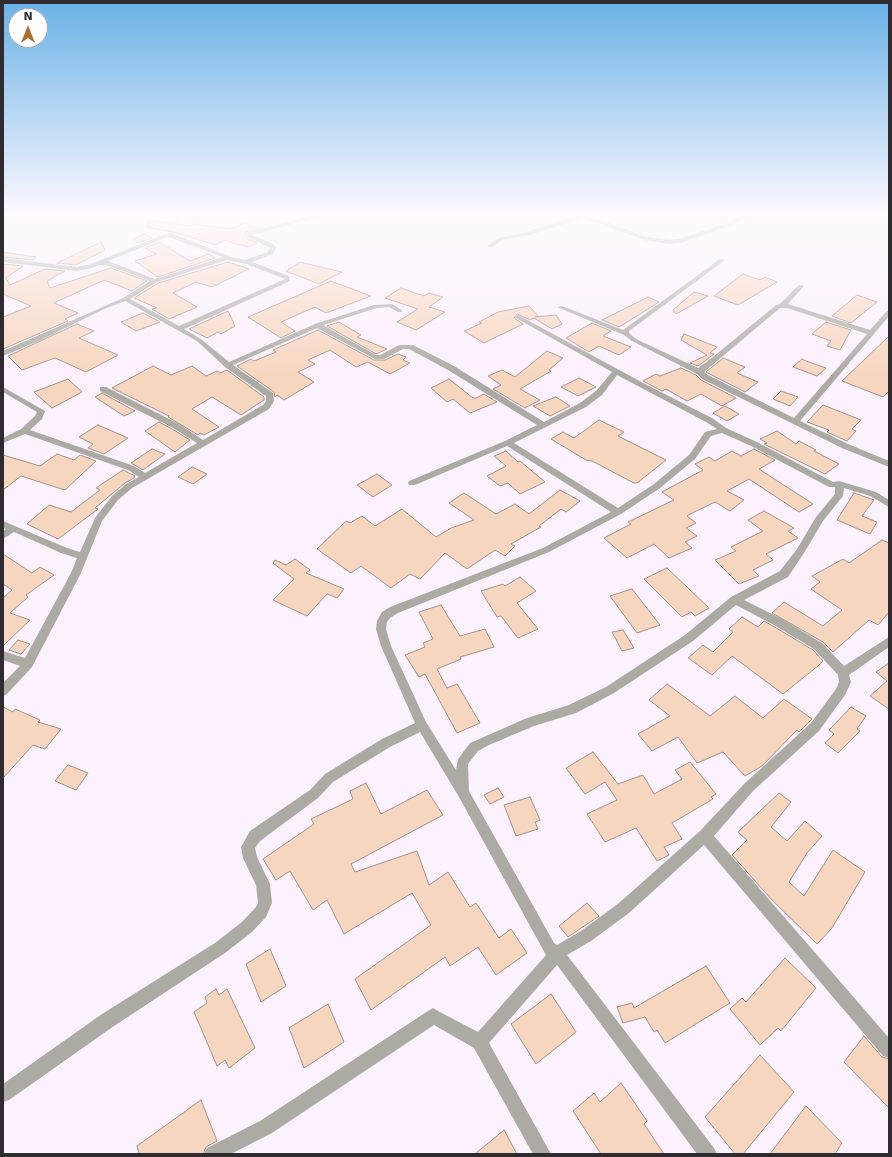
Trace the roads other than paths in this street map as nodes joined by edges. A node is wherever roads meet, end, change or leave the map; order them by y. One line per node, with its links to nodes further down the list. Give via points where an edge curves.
1 (123, 269): 5 (street)
2 (193, 269): 5 (street)
3 (266, 269): 14 (street, via 287,277 288,280)
4 (710, 269): 16 (street, via 626,330)
5 (154, 281): 7 (street)
6 (801, 286): 8 (street)
7 (125, 299): 14 (street); 17 (street)
8 (782, 305): 15 (street); 20 (street, via 701,368)
9 (560, 307): 16 (street)
10 (400, 311): 13 (street, via 390,305 380,305)
11 (889, 312): 15 (street)
12 (518, 317): 19 (street)
13 (317, 325): 18 (street); 24 (street, via 376,358 402,347 410,347 451,368)
14 (179, 329): 18 (street, via 199,340)
15 (872, 333): 23 (street)
16 (626, 334): 20 (street)
17 (3, 354)
18 (228, 365): 28 (street, via 270,395 270,401 266,406)
19 (617, 371): 24 (street, via 599,394); 25 (street)
20 (700, 372): 23 (street, via 711,380)
21 (3, 388): 26 (street, via 41,411 39,417)
22 (103, 389): 28 (street, via 176,426)
23 (795, 421): 30 (street)
24 (543, 425): 29 (street)
25 (723, 430): 33 (street, via 832,485); 35 (street, via 708,434 692,458)
26 (24, 431): 27 (street); 31 (street, via 120,464)
27 (3, 441)
28 (202, 443): 31 (street)
29 (508, 443): 32 (street); 35 (street)
30 (889, 464)
31 (145, 477): 39 (street, via 129,486 106,508 98,520)
32 (412, 483)
33 (839, 484): 34 (street, via 873,494); 40 (street, via 840,494 819,519 784,574)
34 (889, 504)
35 (618, 512): 46 (street, via 546,550 386,615 381,629 386,646)
36 (3, 524): 37 (street)
37 (13, 528): 38 (street); 39 (street, via 64,551)
38 (3, 536)
39 (83, 556): 43 (street)
40 (735, 600): 44 (street, via 818,646); 47 (street, via 688,638 610,690 572,709 531,722 474,747 462,763)
41 (889, 641): 44 (street)
42 (3, 655): 43 (street)
43 (28, 664): 45 (street)
44 (843, 673): 48 (street, via 846,682 841,692 816,727 749,787)
45 (3, 691)
46 (422, 725): 47 (street); 52 (street, via 335,774 314,794 255,836 248,846 250,858 263,884 265,903 261,912 247,927 220,948 108,1020)
47 (464, 794): 49 (street, via 549,948)
48 (705, 836): 49 (street, via 624,908 586,936); 51 (street)
49 (557, 953): 50 (street); 55 (street)
50 (480, 1042): 53 (street, via 433,1016 266,1127); 54 (street)
51 (889, 1050)
52 (3, 1094)
53 (213, 1154)
54 (542, 1154)
55 (708, 1154)

